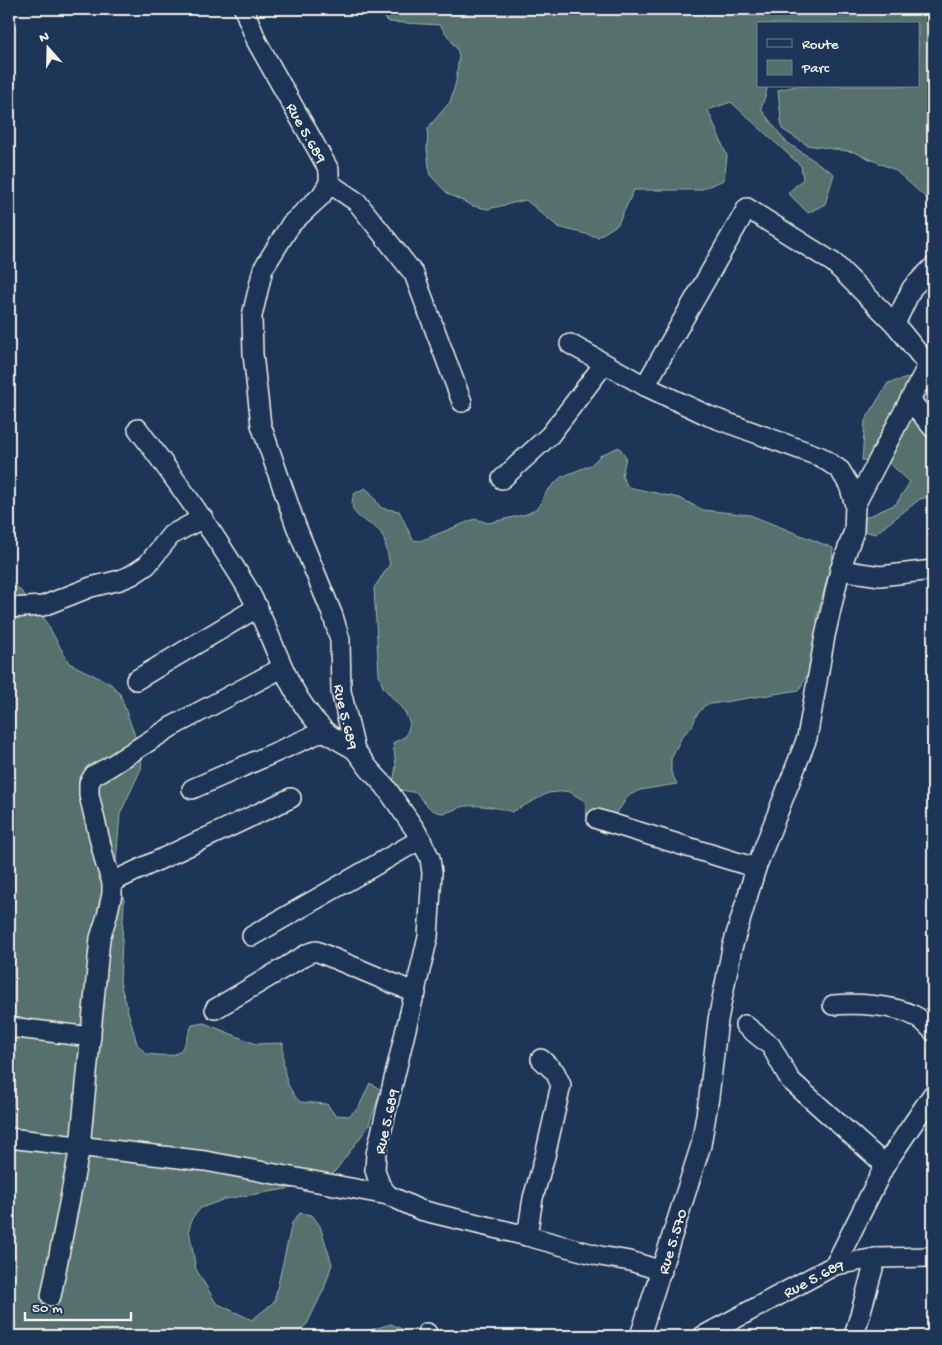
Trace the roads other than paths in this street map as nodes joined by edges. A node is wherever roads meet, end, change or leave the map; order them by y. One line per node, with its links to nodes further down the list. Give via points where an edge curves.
1 (244, 9): 2 (street, Rue 5.689, via 257,42 329,170)
2 (329, 183): 9 (street, via 357,202 414,274); 22 (street, Rue 5.689, via 321,196 290,224 263,269 252,316 253,354 261,425 340,640 341,691)
3 (933, 267): 4 (street, via 912,288)
4 (896, 324): 7 (street, via 834,263 747,208); 8 (street, via 928,365)
5 (570, 344): 6 (street)
6 (604, 364): 7 (street); 12 (street, via 550,435)
7 (645, 386): 13 (street, via 709,416 821,457 840,470)
8 (910, 400): 10 (street); 13 (street)
9 (462, 402)
10 (933, 428)
11 (138, 429): 14 (street)
12 (502, 479)
13 (855, 505): 15 (street, Rue 5.570, via 854,531)
14 (203, 518): 17 (street); 18 (street, via 171,535 147,565 132,575 43,606)
15 (840, 570): 16 (street, via 880,576); 27 (street, Rue 5.570, via 807,738)
16 (933, 570)
17 (258, 607): 19 (street); 20 (street)
18 (9, 608)
19 (282, 668): 21 (street, via 294,693); 28 (street, via 170,727 94,775 89,783 89,795)
20 (136, 680)
21 (324, 731): 22 (street); 23 (street)
22 (355, 750): 26 (street, Rue 5.689, via 385,786)
23 (192, 790)
24 (291, 798): 28 (street)
25 (597, 819): 27 (street)
26 (421, 839): 29 (street); 30 (street, Rue 5.689, via 430,858 432,873 428,937)
27 (756, 868): 47 (street, Rue 5.570, via 732,948 718,1020 701,1145)
28 (112, 882): 36 (street, via 112,894 100,938)
29 (252, 936)
30 (416, 993): 32 (street, via 316,951); 42 (street, Rue 5.689, via 376,1154 375,1170)
31 (833, 1005): 35 (street, via 900,1009 917,1017)
32 (215, 1009)
33 (745, 1025): 41 (street, via 771,1046 790,1080)
34 (9, 1027): 36 (street)
35 (933, 1031)
36 (91, 1037): 40 (street)
37 (541, 1058): 43 (street, via 555,1072 561,1085)
38 (933, 1094): 41 (street)
39 (9, 1138): 40 (street)
40 (80, 1146): 42 (street, via 205,1161); 48 (street)
41 (885, 1165): 46 (street)
42 (388, 1195): 43 (street, via 420,1210)
43 (527, 1236): 47 (street)
44 (933, 1257): 45 (street, Rue 5.689)
45 (876, 1258): 46 (street, Rue 5.689); 51 (street)
46 (835, 1265): 50 (street, Rue 5.689)
47 (662, 1271): 49 (street, Rue 5.570)
48 (51, 1296)
49 (640, 1336)
50 (703, 1336)
51 (854, 1336)

